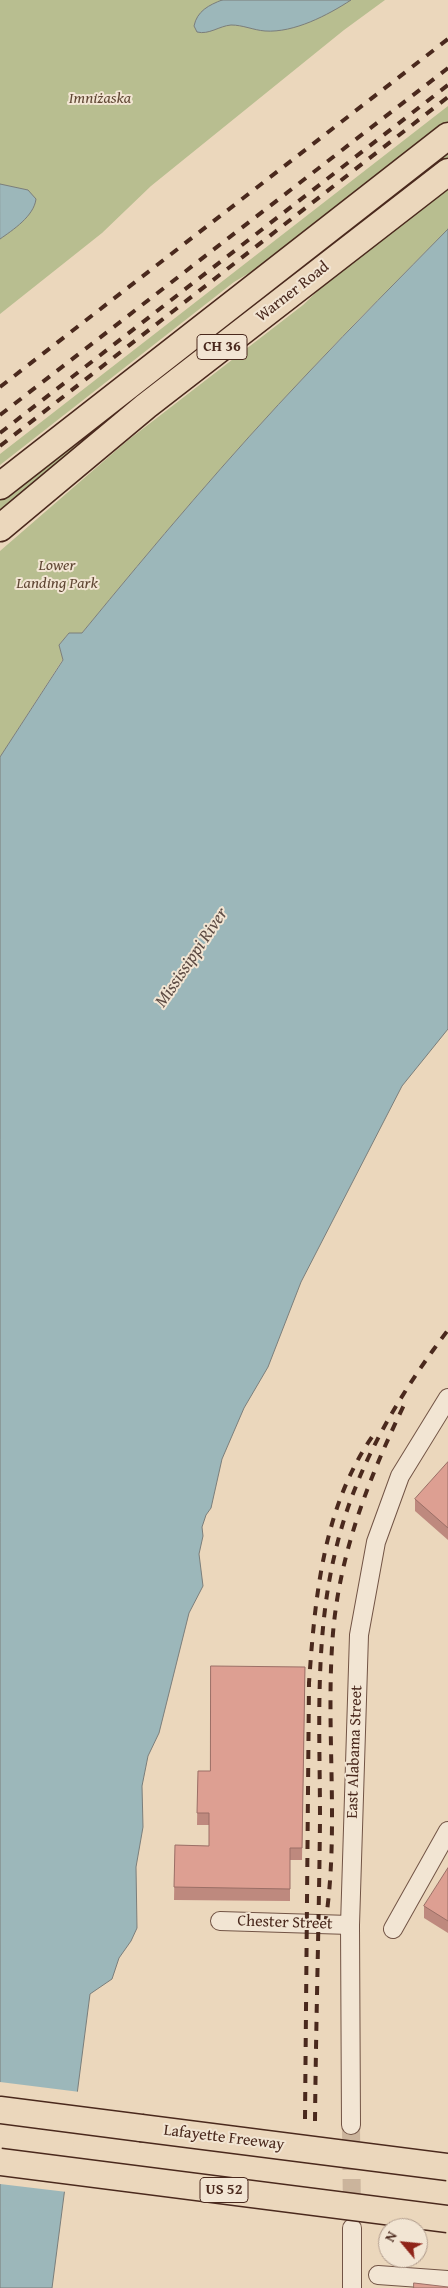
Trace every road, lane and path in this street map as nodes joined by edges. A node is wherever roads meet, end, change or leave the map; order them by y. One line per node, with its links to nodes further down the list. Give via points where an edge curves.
1 (448, 136): 3 (highway, Warner Road / CH 36)
2 (448, 172): 4 (highway, Warner Road / CH 36, via 146,406)
3 (0, 486)
4 (0, 528)
5 (448, 1398): 8 (street, East Alabama Street, via 400,1476 376,1542 359,1634)
6 (448, 1831): 9 (street)
7 (220, 1921): 8 (street, Chester Street)
8 (350, 1925): 11 (street, East Alabama Street)
9 (393, 1929)
10 (0, 2110): 13 (highway, Lafayette Freeway, bridge)
11 (351, 2125)
12 (0, 2162): 14 (highway, US 52, bridge)
13 (448, 2167)
14 (448, 2218)
15 (352, 2228): 18 (street)
16 (378, 2274): 17 (street)
17 (448, 2280)
18 (352, 2288)

